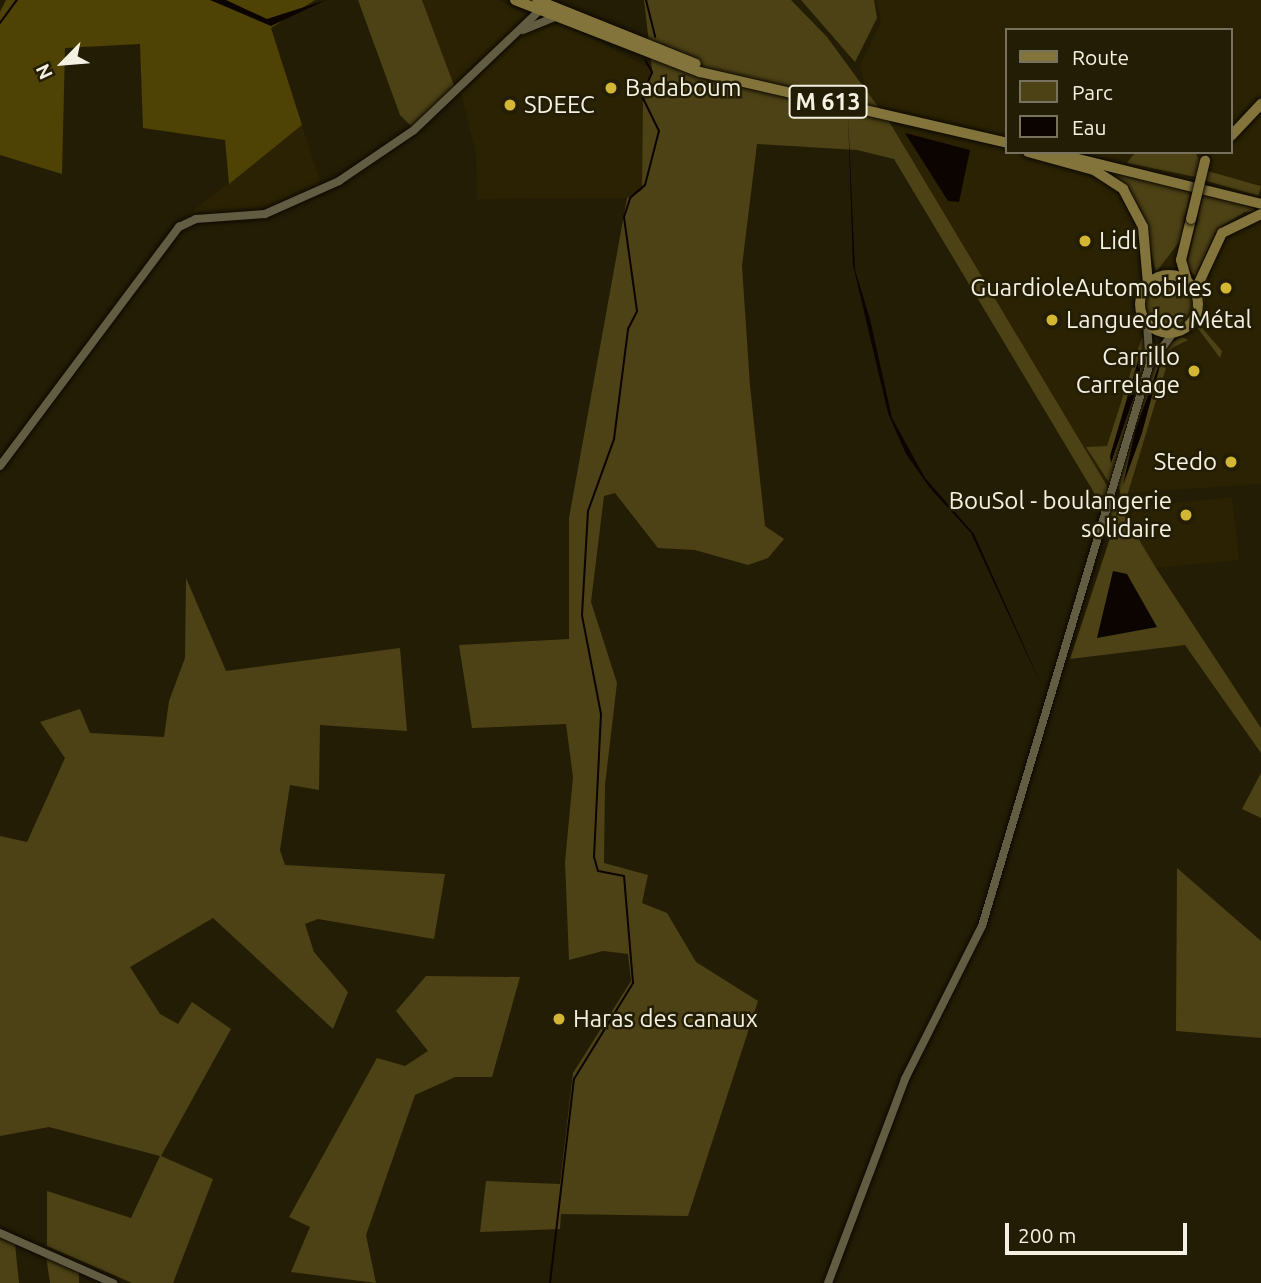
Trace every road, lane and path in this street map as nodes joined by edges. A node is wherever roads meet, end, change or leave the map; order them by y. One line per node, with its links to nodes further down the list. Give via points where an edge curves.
1 (513, 0): 2 (main road, M 613); 3 (street, via 526,19)
2 (540, 8): 3 (street); 4 (main road, M 613); 4 (main road, M 613)
3 (515, 36): 21 (street, via 414,130 321,191 265,214 196,219 179,228)
4 (708, 71): 7 (main road, M 613)
5 (1261, 104): 6 (main road)
6 (1233, 134)
7 (1006, 145)
8 (1035, 154): 16 (main road, via 1094,170 1123,189 1143,227)
9 (1059, 154): 11 (main road)
10 (1207, 157): 13 (main road, bridge)
11 (1261, 202)
12 (1261, 214): 17 (main road, via 1222,233)
13 (1184, 246): 14 (main road); 15 (main road)
14 (1160, 276): 15 (main road); 16 (main road)
15 (1188, 282): 17 (main road)
16 (1148, 284): 18 (main road, via 1140,307)
17 (1195, 291): 19 (main road, via 1194,320)
18 (1147, 324): 19 (main road); 20 (street)
19 (1172, 334): 20 (street)
20 (1149, 366): 24 (street, via 982,926 905,1079)
21 (0, 466)
22 (0, 1233): 23 (street)
23 (113, 1283)
24 (828, 1283)

